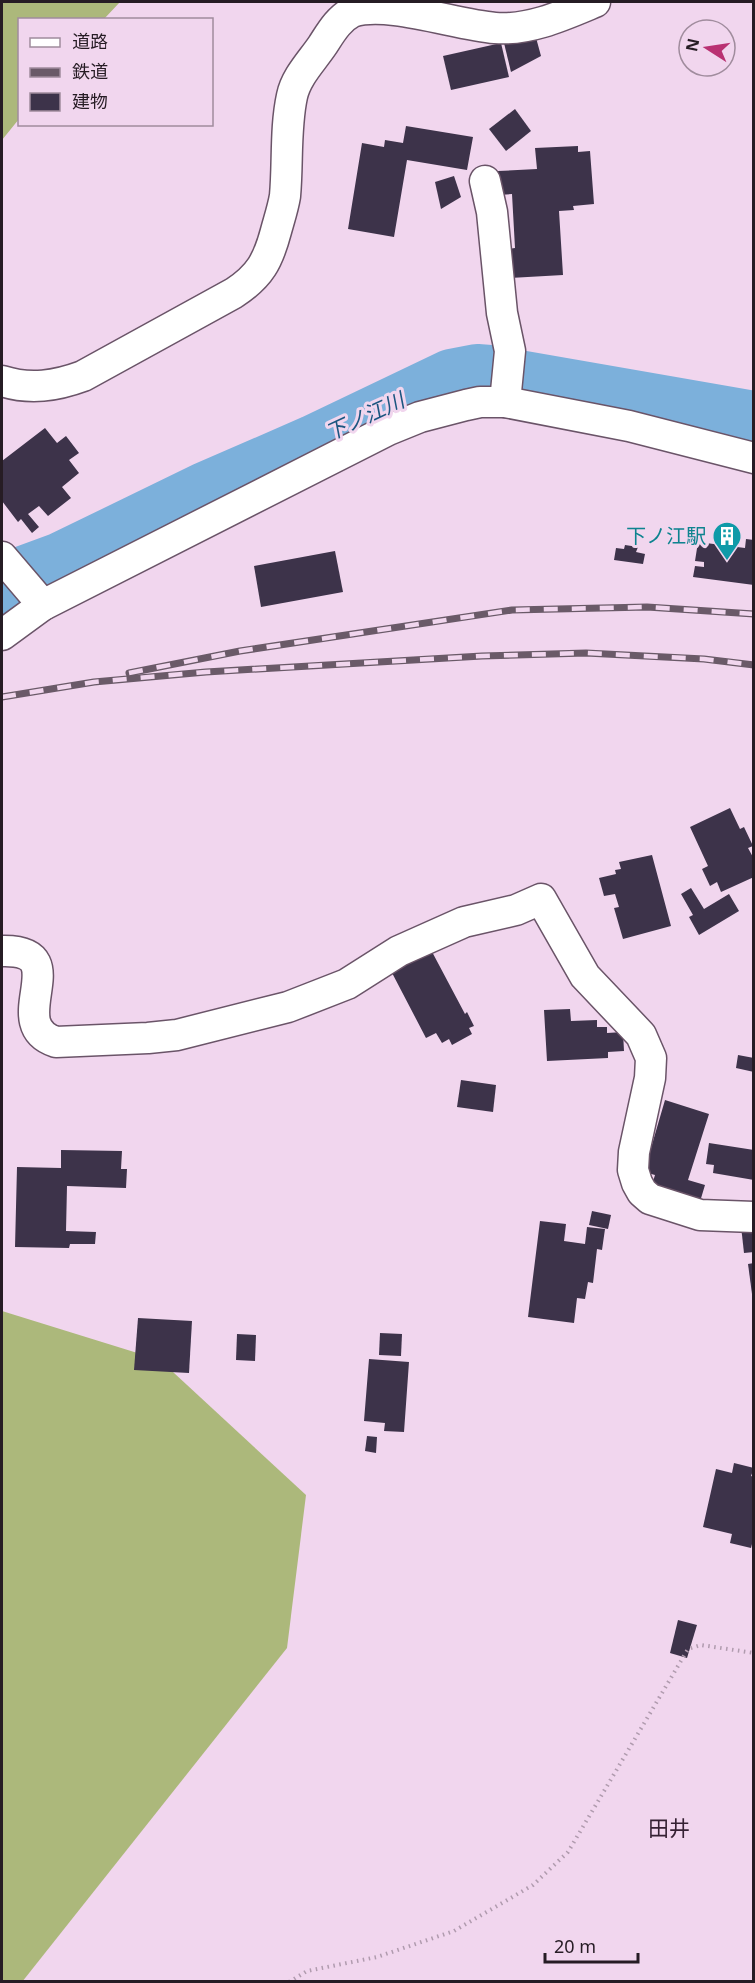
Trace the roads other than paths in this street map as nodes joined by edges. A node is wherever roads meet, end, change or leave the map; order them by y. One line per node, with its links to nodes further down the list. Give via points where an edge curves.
1 (595, 2): 3 (street, via 558,17 510,28 483,27 386,8 352,12 342,19 304,71 292,95 284,200 267,261 259,272 234,293 83,376 38,387)
2 (486, 181): 4 (street, via 510,351)
3 (2, 381)
4 (506, 396): 5 (street); 7 (street, via 420,417 388,430)
5 (753, 458)
6 (6, 561): 7 (street)
7 (38, 599): 8 (street)
8 (2, 635)
9 (2, 951): 10 (street, via 21,953 34,961 38,978 34,1024 48,1039 56,1042 148,1038 288,1007 347,984 399,951 464,922 516,910 541,899 585,976 640,1035 651,1058 634,1152 633,1170 642,1192 650,1199 700,1215)
10 (753, 1217)

